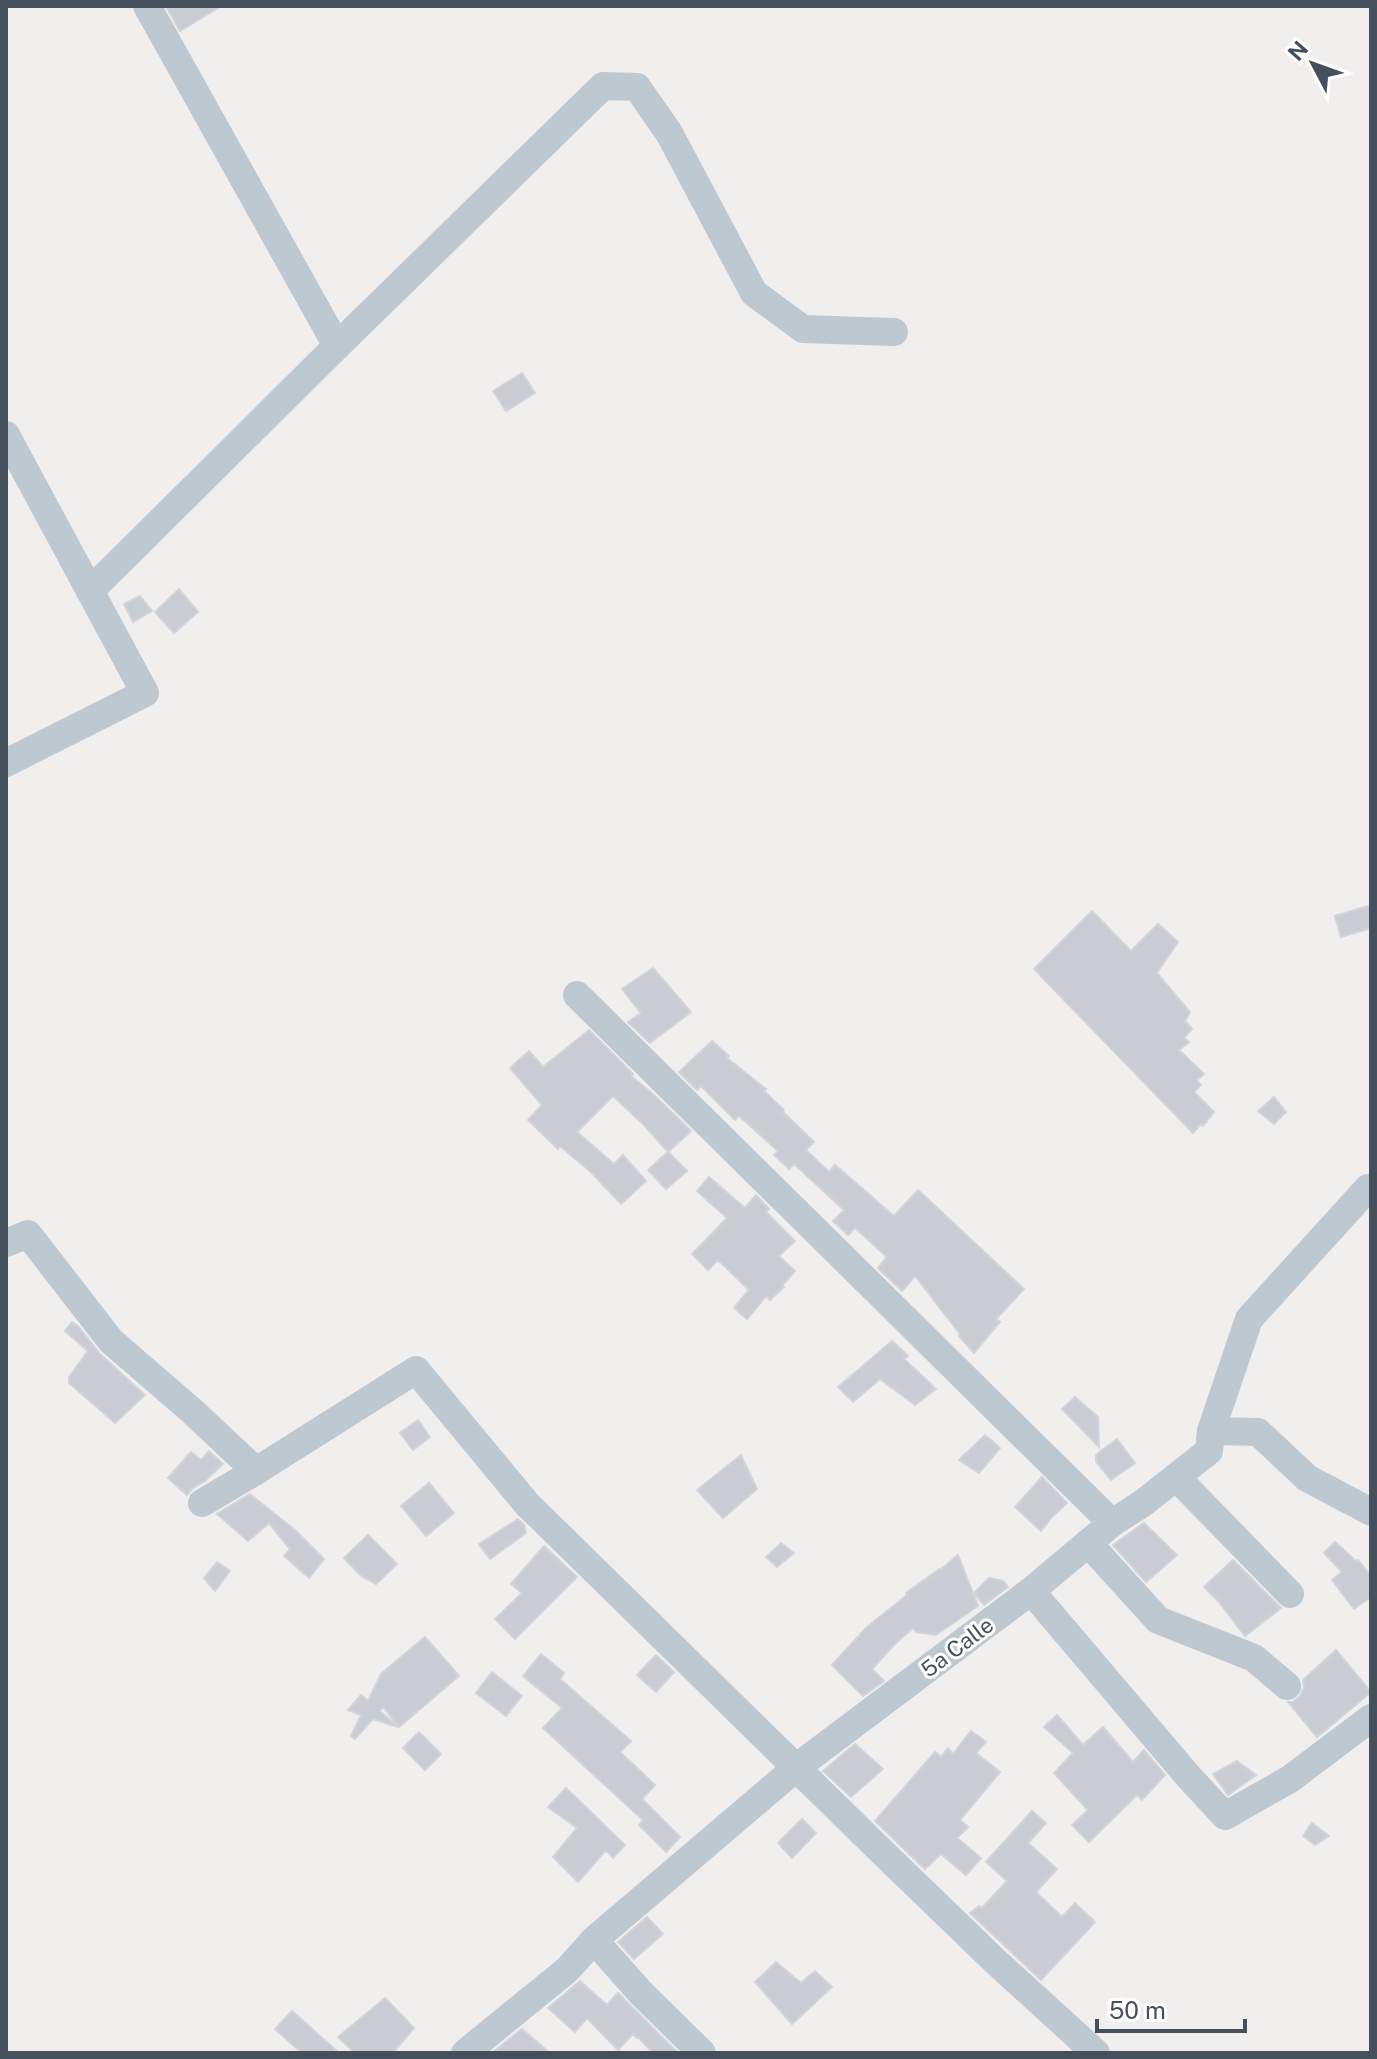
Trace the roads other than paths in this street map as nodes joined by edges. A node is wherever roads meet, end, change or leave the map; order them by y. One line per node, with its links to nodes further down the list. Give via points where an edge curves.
1 (147, 6): 3 (street)
2 (894, 332): 3 (street, via 803,329 754,293 669,133 637,87 603,86)
3 (337, 346): 5 (street)
4 (6, 435): 5 (street)
5 (90, 591): 6 (street, via 145,693)
6 (6, 763)
7 (577, 995): 15 (street)
8 (1371, 1188): 10 (street, 5a Calle, via 1249,1319)
9 (6, 1243): 11 (street, via 28,1234 111,1341)
10 (1211, 1431): 12 (street, 5a Calle, via 1209,1451); 14 (street, via 1258,1432 1307,1478)
11 (256, 1471): 13 (street); 21 (street, via 416,1370 527,1504)
12 (1176, 1477): 15 (street, 5a Calle); 18 (street)
13 (202, 1503)
14 (1371, 1512)
15 (1112, 1523): 16 (street, 5a Calle)
16 (1088, 1543): 17 (street, 5a Calle); 19 (street, via 1158,1620 1254,1658)
17 (1031, 1591): 20 (street, via 1225,1816 1290,1779); 21 (street, 5a Calle)
18 (1290, 1594)
19 (1287, 1686)
20 (1371, 1718)
21 (797, 1767): 22 (street, 5a Calle); 25 (street)
22 (594, 1940): 23 (street, 5a Calle, via 567,1970); 24 (street)
23 (465, 2053)
24 (702, 2053)
25 (1096, 2053)

